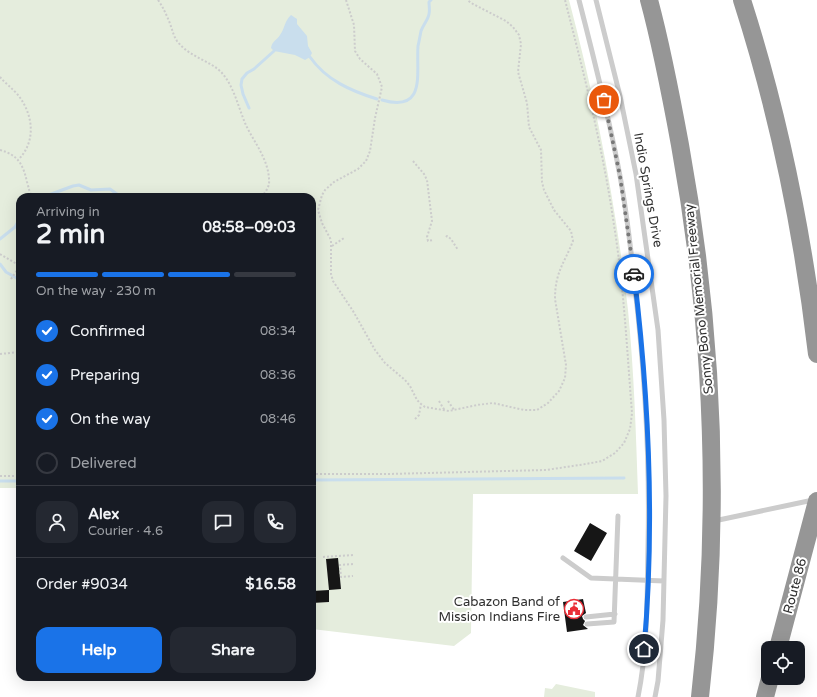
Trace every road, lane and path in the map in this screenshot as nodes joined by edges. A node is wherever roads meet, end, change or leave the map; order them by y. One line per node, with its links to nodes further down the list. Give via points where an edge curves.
1 (158, 0): 14 (path, via 180,44 220,72 229,84 246,125 260,150 269,177 270,184)
2 (346, 0): 18 (path, via 352,17 357,56 377,74 382,87 366,161 358,170 329,186 319,203 319,215)
3 (467, 0): 30 (path, via 506,21 519,35 521,44 518,72 527,103 529,126 541,150 543,186 554,210 571,231 573,241 556,282 556,299 566,365 565,378 559,392 537,410 524,410 493,403)
4 (565, 0): 33 (path, via 587,87 614,225 624,302 632,413 630,429 624,443 615,453 602,461 546,470)
5 (579, 0): 45 (lane, Indio Springs Drive, via 620,176 632,263 647,421 650,496)
6 (596, 0): 46 (lane, Indio Springs Drive, via 636,174 658,330 666,496)
7 (649, 0): 38 (highway, Sonny Bono Memorial Freeway, via 674,114 696,248 707,353 712,473)
8 (742, 0): 26 (highway, via 773,109 788,175 801,241)
9 (0, 77): 11 (path, via 23,102 30,122 30,140 24,154)
10 (0, 150): 11 (path, via 10,153)
11 (18, 160): 13 (path, via 24,168)
12 (413, 160): 17 (path, via 426,180 432,221 427,237 428,240)
13 (31, 193)
14 (265, 193)
15 (446, 237): 19 (path, via 449,237)
16 (344, 238): 18 (path)
17 (433, 240)
18 (332, 246): 29 (path, via 333,282 353,311 374,350 405,380)
19 (458, 250)
20 (0, 254): 21 (path)
21 (16, 264)
22 (16, 272): 23 (path)
23 (11, 280)
24 (16, 352): 25 (path)
25 (0, 354)
26 (817, 354)
27 (439, 401): 31 (path)
28 (448, 401): 30 (path)
29 (421, 404): 31 (path); 32 (path, via 419,415)
30 (454, 410): 31 (path)
31 (445, 411)
32 (415, 419)
33 (316, 474)
34 (0, 476): 35 (path)
35 (16, 476)
36 (817, 500): 38 (lane); 50 (highway, Route 86)
37 (618, 516): 44 (lane)
38 (711, 522): 54 (highway, Sonny Bono Memorial Freeway, via 709,592)
39 (353, 555): 40 (path)
40 (323, 557)
41 (563, 558): 44 (lane, via 591,578)
42 (353, 564): 43 (path, via 340,565 340,577)
43 (353, 576)
44 (616, 580): 45 (lane); 47 (lane)
45 (648, 581): 46 (lane); 52 (lane, Indio Springs Drive, via 642,679)
46 (664, 581): 53 (lane, Indio Springs Drive)
47 (615, 614): 48 (lane); 49 (lane, via 614,622)
48 (586, 616)
49 (587, 624)
50 (780, 641)
51 (768, 685): 55 (highway)
52 (638, 697)
53 (655, 697)
54 (700, 697)
55 (765, 697)

